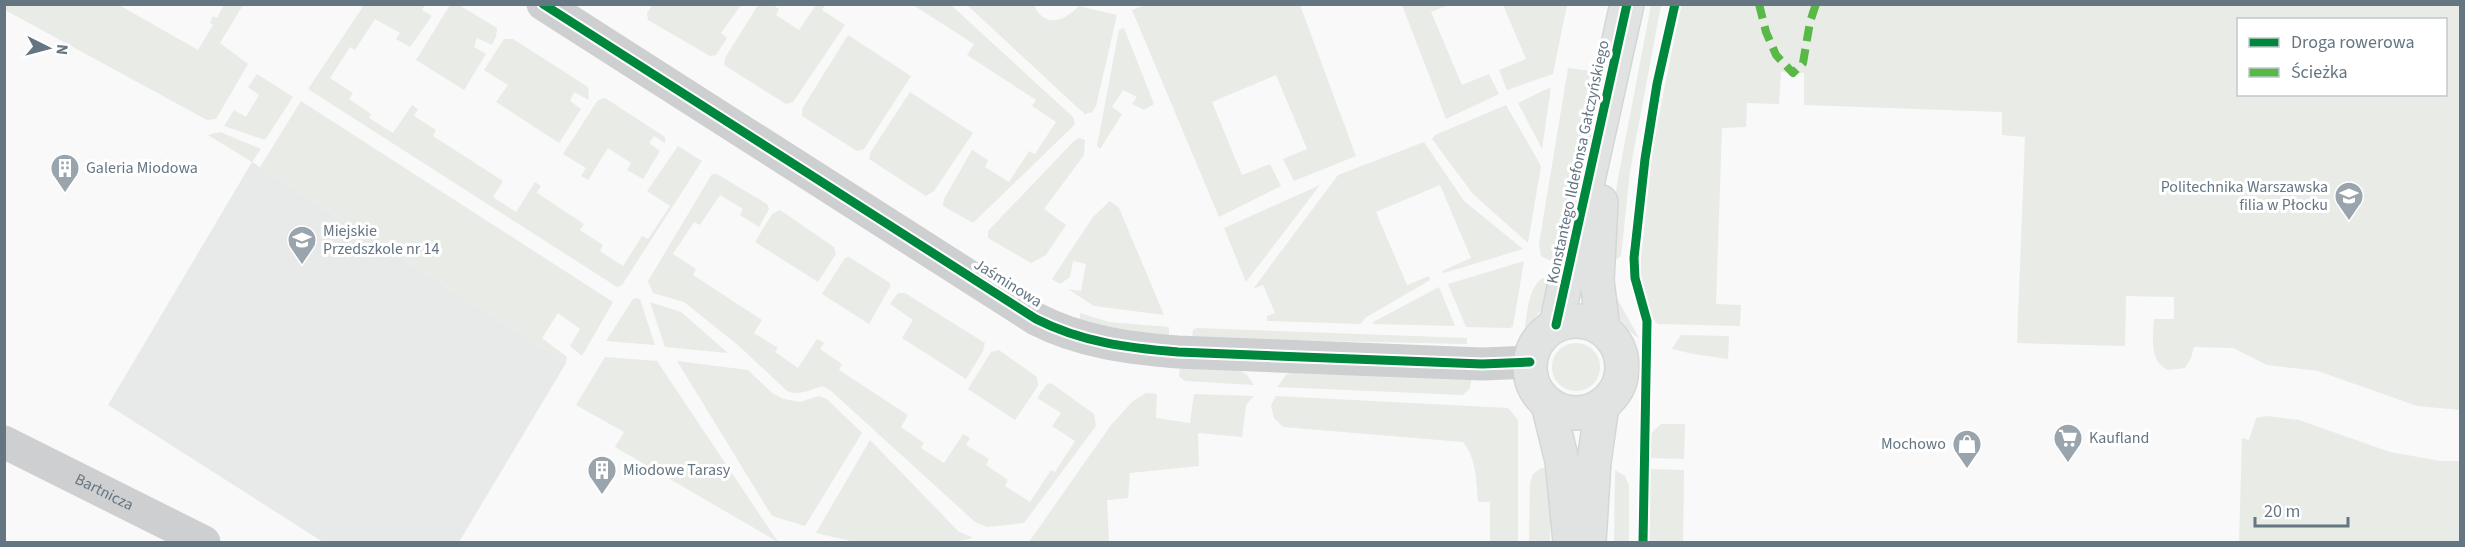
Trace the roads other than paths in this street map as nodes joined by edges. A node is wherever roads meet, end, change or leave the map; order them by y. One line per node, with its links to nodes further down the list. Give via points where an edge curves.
1 (543, 4): 6 (street, Jaśminowa, via 1060,331 1128,348 1178,352 1482,364)
2 (1627, 4): 3 (street, Konstantego Ildefonsa Gałczyńskiego)
3 (1608, 96): 4 (street, Konstantego Ildefonsa Gałczyńskiego); 5 (street, Konstantego Ildefonsa Gałczyńskiego, via 1597,275)
4 (1556, 325): 5 (street, via 1580,321); 6 (street, via 1538,340)
5 (1603, 329): 8 (street, via 1613,339 1623,372 1618,386)
6 (1530, 362): 7 (street, via 1534,385)
7 (1548, 404): 8 (street, via 1575,413); 11 (street, via 1562,460)
8 (1602, 405): 12 (street)
9 (4, 442): 10 (street, Bartnicza)
10 (204, 543)
11 (1570, 543)
12 (1589, 543)

